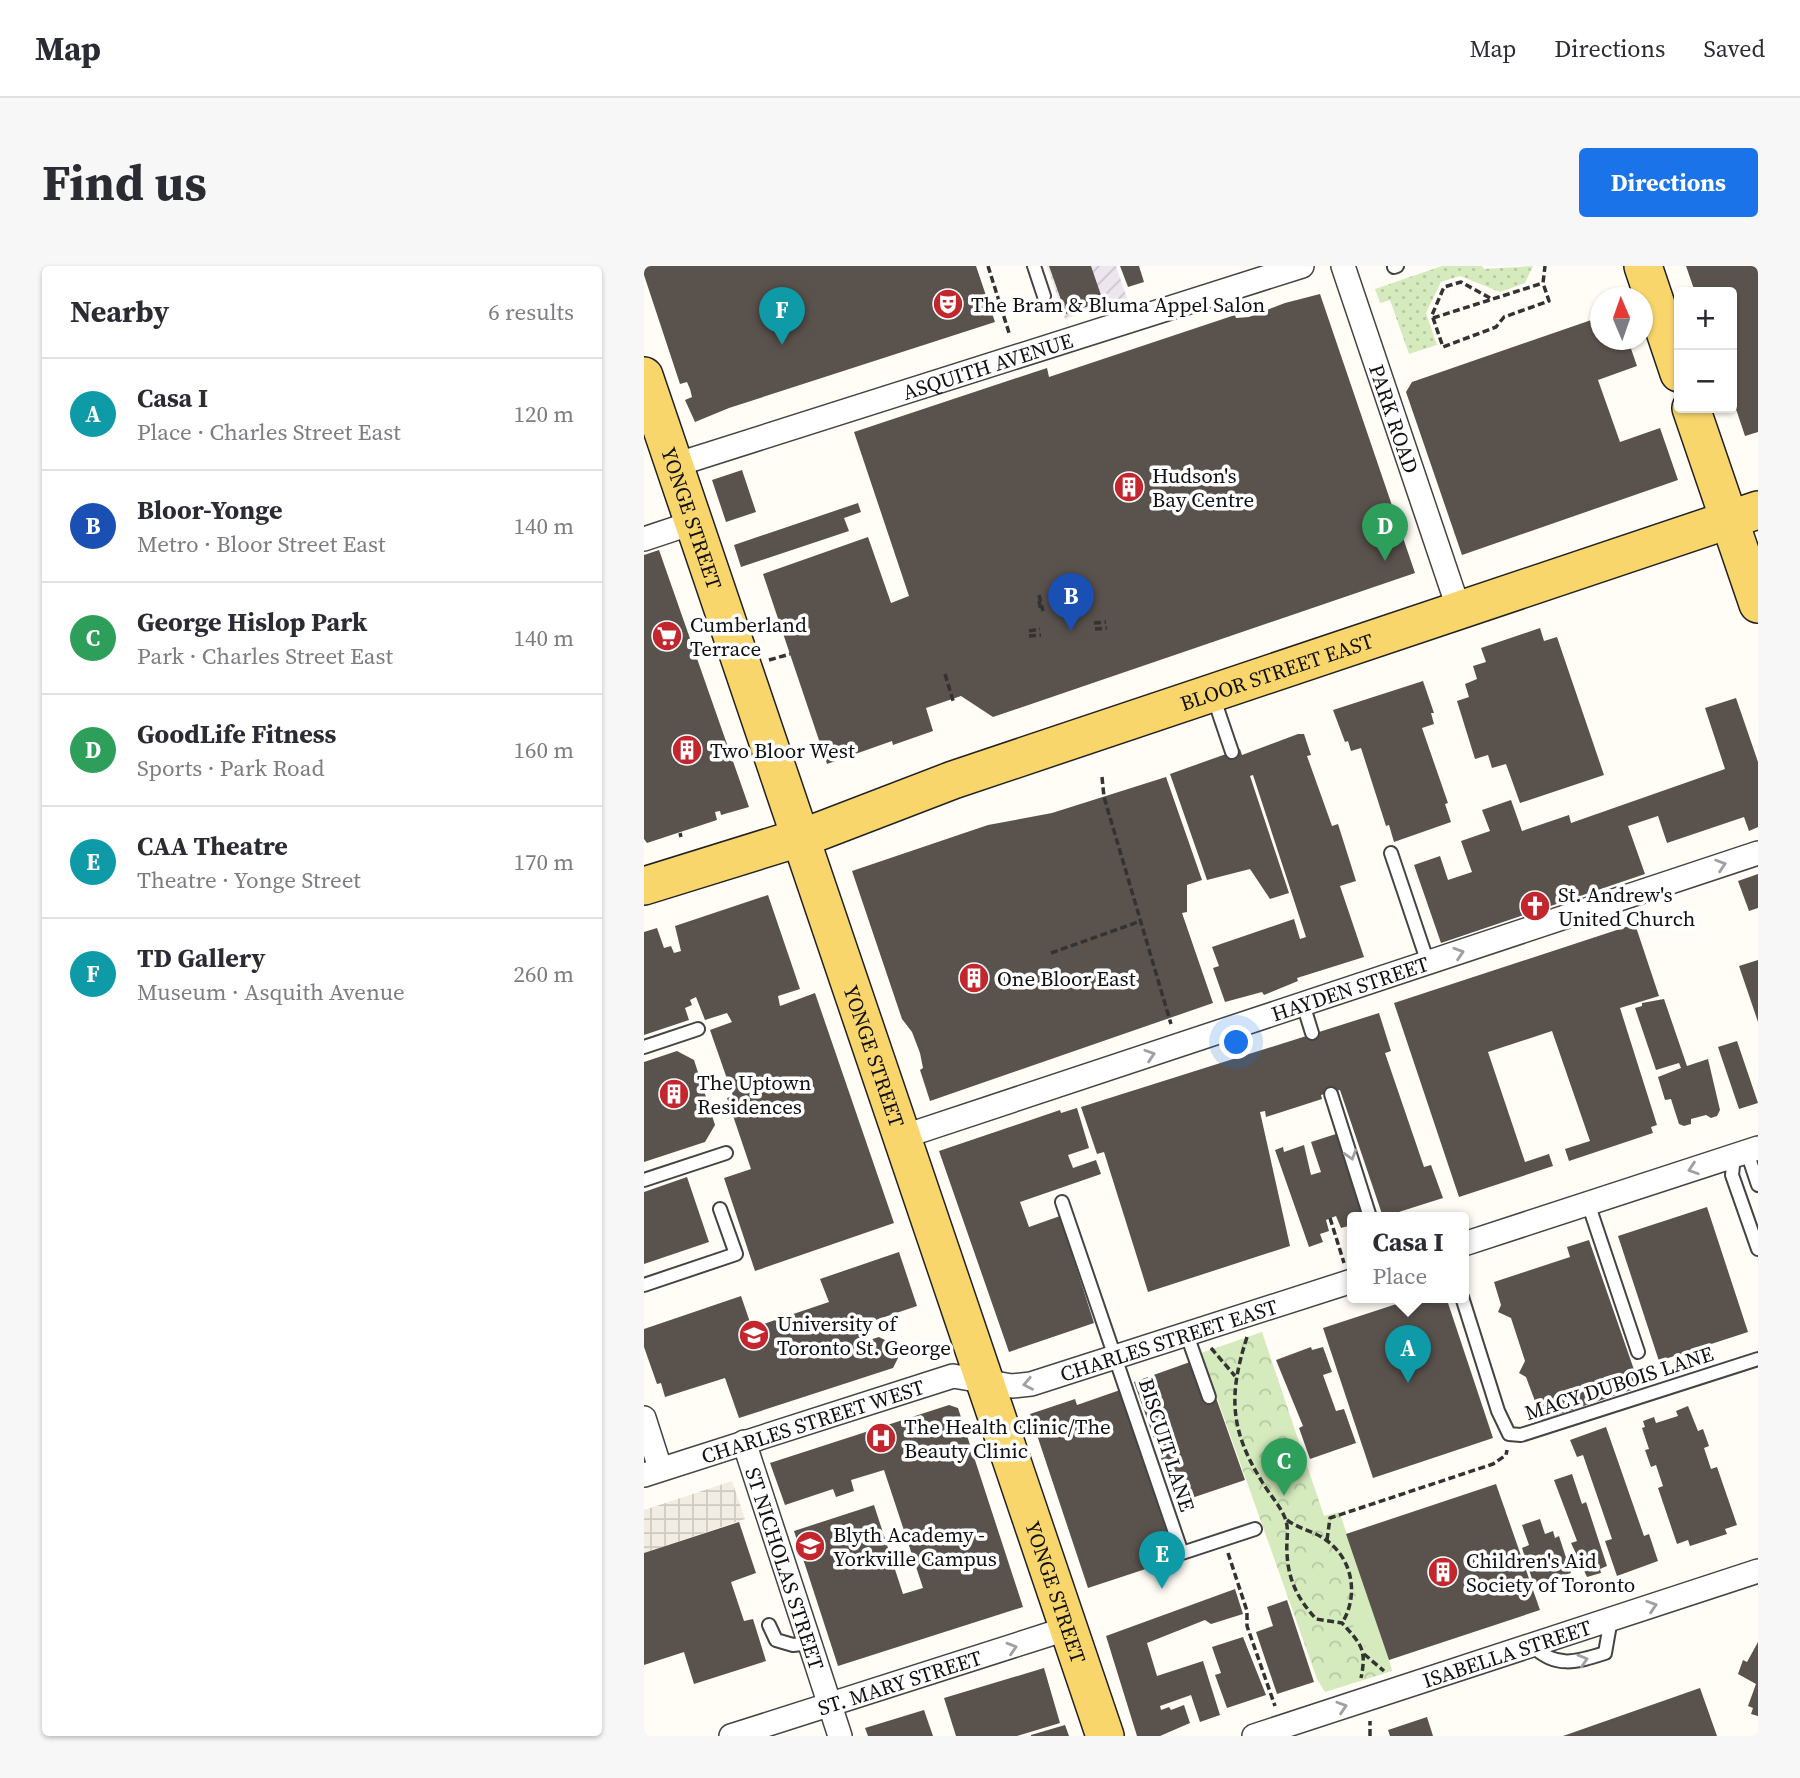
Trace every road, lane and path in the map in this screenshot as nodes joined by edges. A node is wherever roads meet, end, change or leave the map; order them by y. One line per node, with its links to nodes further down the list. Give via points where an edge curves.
1 (988, 266): 11 (path)
2 (1034, 266): 8 (lane)
3 (1301, 266): 15 (street, ASQUITH AVENUE)
4 (1343, 266): 23 (street, PARK ROAD)
5 (1545, 266): 7 (path)
6 (1643, 266): 12 (main road)
7 (1543, 283): 9 (path); 10 (path, via 1549,301 1443,346)
8 (1044, 296)
9 (1490, 298): 10 (path); 10 (path, via 1461,282 1444,288 1434,305)
10 (1433, 318)
11 (1010, 338)
12 (1674, 358)
13 (644, 376): 15 (main road, YONGE STREET)
14 (1693, 413): 16 (main road)
15 (672, 466): 17 (main road, YONGE STREET)
16 (1743, 515): 22 (main road); 23 (main road, BLOOR STREET EAST)
17 (692, 523): 18 (street); 36 (main road, YONGE STREET)
18 (644, 539)
19 (1086, 587): 21 (path)
20 (1038, 596): 24 (path)
21 (1089, 603)
22 (1758, 604)
23 (1459, 610): 32 (main road, BLOOR STREET EAST)
24 (1042, 611)
25 (1094, 623): 26 (path, via 1107,625)
26 (1095, 629)
27 (1028, 631): 28 (path, via 1040,632)
28 (1030, 636)
29 (790, 654): 30 (path)
30 (769, 660)
31 (945, 674): 33 (path)
32 (1212, 693): 34 (lane); 36 (main road, BLOOR STREET EAST, via 953,780)
33 (954, 704)
34 (1231, 752)
35 (1102, 777): 40 (path)
36 (799, 838): 39 (main road, BLOOR STREET EAST); 49 (main road, YONGE STREET)
37 (1391, 853): 42 (lane)
38 (1758, 853): 42 (street, HAYDEN STREET, one-way to 38)
39 (644, 887)
40 (1138, 922): 41 (path); 45 (path)
41 (1051, 953)
42 (1428, 963): 43 (street, HAYDEN STREET)
43 (1303, 1004): 46 (lane); 49 (street, HAYDEN STREET, one-way to 43)
44 (698, 1028): 47 (lane)
45 (1174, 1032)
46 (1312, 1033)
47 (644, 1047)
48 (1331, 1094): 57 (lane, one-way to 57)
49 (902, 1136): 71 (main road, YONGE STREET)
50 (1746, 1152): 53 (lane); 55 (street, one-way to 55); 60 (lane, via 1732,1175)
51 (726, 1153): 52 (lane)
52 (644, 1180)
53 (1758, 1185)
54 (1062, 1202): 68 (lane)
55 (1588, 1203): 59 (street); 67 (lane)
56 (720, 1209): 63 (lane, via 736,1254)
57 (1368, 1212)
58 (1330, 1219): 61 (path)
59 (1469, 1242)
60 (1758, 1249)
61 (1347, 1270)
62 (1347, 1273): 66 (street, CHARLES STREET EAST)
63 (644, 1285)
64 (1464, 1303): 74 (lane, MACY DUBOIS LANE)
65 (1249, 1329): 70 (path)
66 (1197, 1339): 68 (street, CHARLES STREET EAST); 70 (path); 72 (lane)
67 (1638, 1352)
68 (1117, 1357): 71 (street, CHARLES STREET EAST, one-way to 71, via 1031,1384 1012,1387); 79 (lane, BISCUIT LANE, via 1182,1553)
69 (1758, 1359): 74 (lane, MACY DUBOIS LANE, via 1521,1435)
70 (1235, 1376): 77 (path, via 1232,1401 1240,1431 1258,1477)
71 (983, 1381): 75 (street, CHARLES STREET WEST, via 953,1376); 84 (main road, YONGE STREET)
72 (1209, 1397)
73 (644, 1419): 76 (street)
74 (1509, 1434): 80 (path, via 1506,1455 1493,1464 1330,1518)
75 (744, 1442): 76 (street, CHARLES STREET WEST); 85 (street, ST NICHOLAS STREET)
76 (652, 1471)
77 (1286, 1520): 80 (path); 82 (path, via 1294,1590 1316,1619)
78 (1255, 1529): 79 (lane, BISCUIT LANE)
79 (1224, 1539): 90 (path)
80 (1327, 1540): 82 (path, via 1353,1584 1351,1604)
81 (1758, 1571): 92 (street, ISABELLA STREET, one-way to 81, via 1532,1645)
82 (1342, 1623): 86 (path)
83 (769, 1625): 85 (lane, via 776,1640 793,1646)
84 (1069, 1628): 89 (street, ST. MARY STREET, one-way to 84); 96 (main road, YONGE STREET)
85 (811, 1643): 89 (street, ST NICHOLAS STREET)
86 (1364, 1654): 87 (path); 88 (path)
87 (1388, 1675)
88 (1360, 1684)
89 (830, 1705): 93 (street, ST. MARY STREET); 95 (street, ST NICHOLAS STREET)
90 (1276, 1712)
91 (1369, 1716): 98 (path)
92 (1300, 1729): 97 (street, ISABELLA STREET)
93 (758, 1731): 94 (street, ST. MARY STREET)
94 (731, 1736)
95 (840, 1736)
96 (1105, 1736)
97 (1254, 1736)
98 (1370, 1736)

